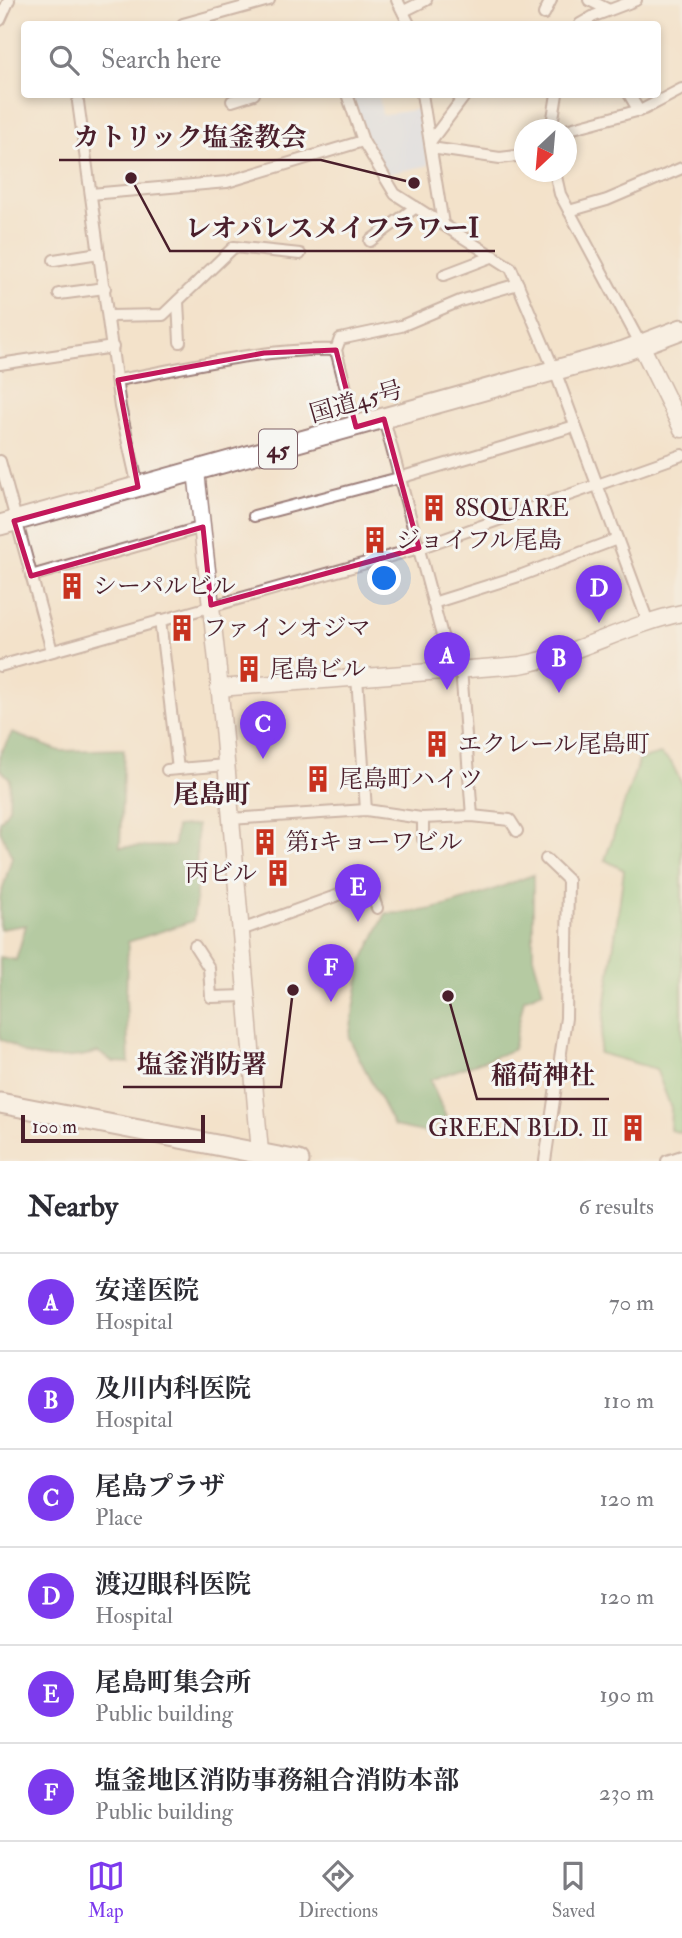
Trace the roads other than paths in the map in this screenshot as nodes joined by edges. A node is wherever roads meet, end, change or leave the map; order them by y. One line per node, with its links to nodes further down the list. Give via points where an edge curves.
1 (9, 0): 11 (street)
2 (269, 0): 12 (street)
3 (397, 0): 8 (street)
4 (426, 0): 8 (street)
5 (551, 0): 10 (street)
6 (589, 0): 9 (street)
7 (636, 0): 9 (street)
8 (404, 10): 13 (street)
9 (609, 10): 14 (street)
10 (544, 14)
11 (0, 20)
12 (194, 21)
13 (408, 21)
14 (586, 21)
15 (682, 89): 24 (street)
16 (241, 98): 22 (street)
17 (348, 98): 27 (street)
18 (423, 98): 28 (street)
19 (463, 98): 28 (street)
20 (555, 98): 25 (street)
21 (631, 98): 24 (street)
22 (232, 101)
23 (78, 102): 32 (street)
24 (639, 111): 26 (street)
25 (553, 119)
26 (577, 127)
27 (363, 141): 32 (street, via 228,182); 33 (street, via 395,194)
28 (430, 145): 29 (street, via 500,158); 35 (street)
29 (514, 156)
30 (682, 168): 34 (street)
31 (557, 182): 34 (street)
32 (91, 194): 37 (street)
33 (416, 207): 35 (street); 36 (street)
34 (569, 211): 49 (street)
35 (443, 224): 39 (street)
36 (370, 241)
37 (99, 253): 40 (street); 43 (street)
38 (300, 254): 45 (street, via 234,247)
39 (494, 256): 41 (street); 42 (street, via 511,268)
40 (54, 260)
41 (444, 275)
42 (518, 284): 51 (street, via 460,301 401,326 340,339); 53 (street)
43 (105, 288): 44 (street); 46 (street)
44 (59, 295)
45 (177, 301): 46 (street, via 163,315); 48 (street)
46 (110, 316): 50 (street)
47 (682, 329): 49 (highway, 国道45号 / 45)
48 (180, 342)
49 (641, 345): 53 (highway, 国道45号 / 45); 58 (street)
50 (113, 347): 52 (street); 54 (street)
51 (336, 350): 54 (street, via 264,353); 57 (street)
52 (0, 364)
53 (554, 370): 55 (highway, 国道45号 / 45); 56 (street)
54 (118, 380): 64 (street)
55 (384, 419): 57 (highway, 国道45号 / 45); 62 (street)
56 (575, 426): 62 (street); 63 (street)
57 (356, 427): 61 (highway, 国道45号 / 45)
58 (682, 429)
59 (682, 455): 63 (street)
60 (0, 465): 66 (street)
61 (196, 471): 64 (highway, 国道45号 / 45); 67 (street)
62 (399, 478): 65 (street); 69 (street)
63 (597, 483): 68 (street); 69 (street)
64 (138, 487): 66 (highway, 国道45号 / 45)
65 (254, 516)
66 (7, 523): 70 (street)
67 (203, 527): 70 (street); 72 (street)
68 (617, 539): 71 (street); 75 (street)
69 (419, 548): 71 (street); 72 (street)
70 (30, 576): 76 (street)
71 (433, 603): 78 (street)
72 (211, 605): 74 (street); 80 (street)
73 (682, 612): 75 (street)
74 (160, 620): 76 (street); 81 (street, via 172,769)
75 (648, 622): 78 (street, via 531,663)
76 (52, 651): 77 (street)
77 (0, 666)
78 (456, 669): 79 (street); 83 (street)
79 (357, 677): 80 (street); 82 (street)
80 (219, 688): 81 (street)
81 (226, 765): 85 (street)
82 (366, 810): 84 (street); 85 (street)
83 (472, 816): 84 (street); 86 (street, via 510,820)
84 (424, 818): 87 (street)
85 (230, 819): 90 (street)
86 (517, 831)
87 (423, 839)
88 (546, 859): 97 (street, via 568,880 568,893 566,1016)
89 (377, 908): 90 (street, via 369,884)
90 (241, 930): 92 (street)
91 (195, 946): 92 (street, via 209,968 211,997)
92 (247, 996): 94 (street)
93 (0, 1103): 94 (highway)
94 (260, 1156): 96 (highway)
95 (682, 1156): 98 (street)
96 (299, 1161)
97 (545, 1161)
98 (667, 1161)

